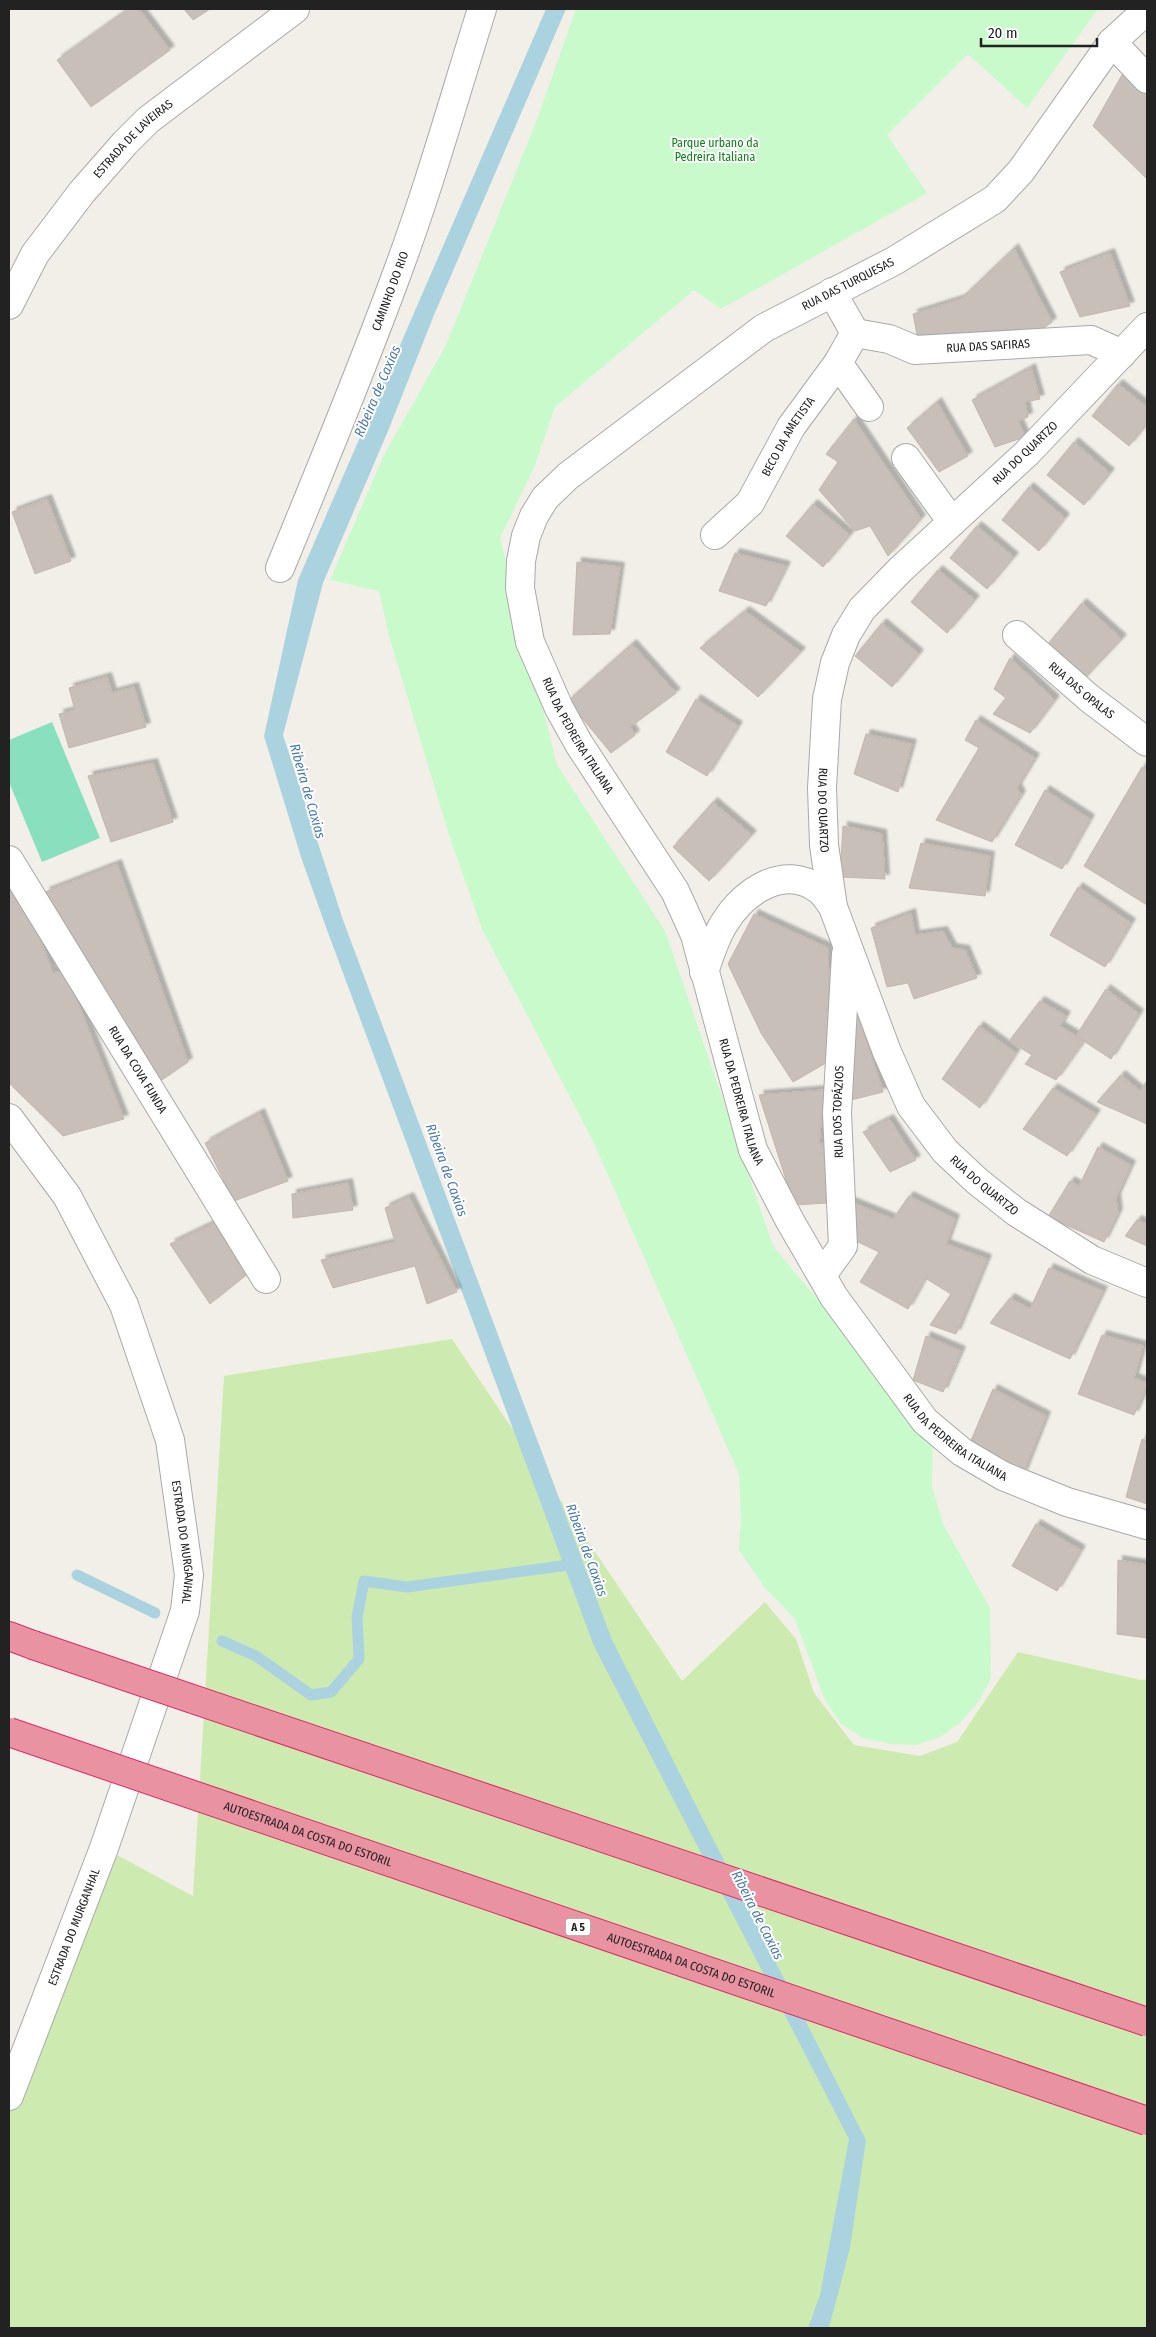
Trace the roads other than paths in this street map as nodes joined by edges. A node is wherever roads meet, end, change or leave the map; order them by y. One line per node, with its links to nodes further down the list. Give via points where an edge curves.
1 (295, 9): 7 (street, ESTRADA DE LAVEIRAS, via 148,120 125,143 82,192 35,254)
2 (482, 9): 17 (street, CAMINHO DO RIO, via 397,274)
3 (1147, 10): 4 (street, RUA DAS TURQUESAS)
4 (1112, 42): 5 (street); 6 (street, RUA DAS TURQUESAS, via 1020,171 995,199 894,261)
5 (1147, 78)
6 (832, 292): 9 (street); 15 (street, RUA DAS TURQUESAS, via 764,328 568,476 545,498)
7 (9, 305)
8 (1147, 327): 10 (street, RUA DO QUARTZO)
9 (855, 333): 10 (street, RUA DAS SAFIRAS, via 889,339 915,350 1091,340); 11 (street, BECO DA AMETISTA)
10 (1122, 354): 14 (street, RUA DO QUARTZO, via 1028,453)
11 (838, 363): 12 (street); 16 (street, BECO DA AMETISTA, via 791,427 750,503)
12 (869, 406)
13 (906, 458): 14 (street)
14 (952, 522): 21 (street, RUA DO QUARTZO, via 862,609 846,635 835,663 827,699 822,788 824,846)
15 (526, 536): 23 (street, RUA DA PEDREIRA ITALIANA, via 520,588 530,642 579,744 675,892 695,934)
16 (715, 536)
17 (280, 568)
18 (1017, 635): 19 (street, RUA DAS OPALAS, via 1088,698)
19 (1147, 742)
20 (9, 860): 26 (street, RUA DA COVA FUNDA)
21 (833, 907): 22 (street, RUA DO QUARTZO); 23 (street, via 820,890 806,882 791,878 774,880 736,907 725,921)
22 (847, 943): 25 (street, RUA DOS TOPÁZIOS, via 837,1113 843,1246); 27 (street, RUA DO QUARTZO, via 887,1052 911,1106 946,1151 1016,1212 1092,1260)
23 (704, 972): 25 (street, RUA DA PEDREIRA ITALIANA, via 753,1150)
24 (9, 1118): 32 (street, ESTRADA DO MURGANHAL, via 67,1196 124,1305 170,1440 189,1575 185,1611 104,1848)
25 (822, 1276): 28 (street, RUA DA PEDREIRA ITALIANA, via 925,1421 962,1452 1003,1476 1067,1502)
26 (266, 1279)
27 (1147, 1283)
28 (1147, 1525)
29 (21, 1641): 31 (highway, bridge)
30 (9, 1732): 33 (highway, AUTOESTRADA DA COSTA DO ESTORIL / A 5, bridge)
31 (1147, 2022)
32 (9, 2096)
33 (1147, 2121)

